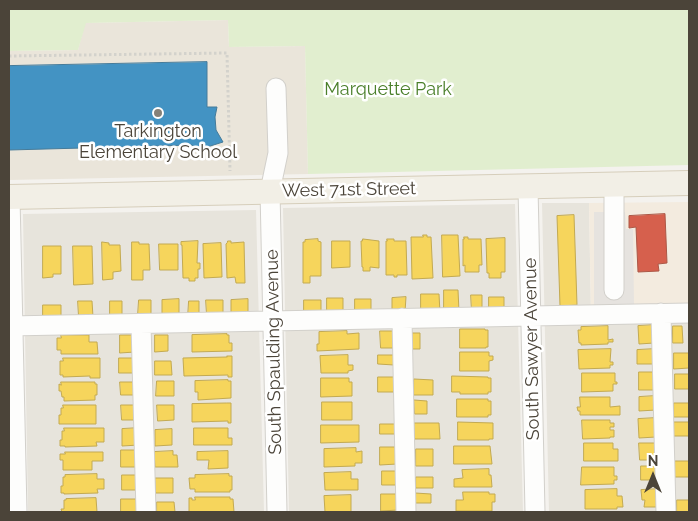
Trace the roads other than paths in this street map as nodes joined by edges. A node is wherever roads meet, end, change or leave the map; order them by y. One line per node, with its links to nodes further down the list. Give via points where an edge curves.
1 (276, 88): 5 (street, South Spaulding Avenue, via 278,153)
2 (689, 184): 3 (main road, West 71st Street)
3 (614, 185): 4 (main road, West 71st Street); 7 (street)
4 (528, 187): 5 (main road, West 71st Street); 10 (street, South Sawyer Avenue)
5 (270, 192): 6 (main road, West 71st Street); 12 (street, South Spaulding Avenue)
6 (10, 197): 14 (street)
7 (614, 290)
8 (661, 313): 9 (street); 10 (street); 20 (street)
9 (689, 313)
10 (531, 316): 11 (street); 19 (street, South Sawyer Avenue)
11 (402, 318): 12 (street); 18 (street)
12 (274, 321): 13 (street); 17 (street, South Spaulding Avenue)
13 (141, 324): 14 (street); 16 (street)
14 (11, 326): 15 (street)
15 (17, 512)
16 (146, 512)
17 (277, 512)
18 (406, 512)
19 (535, 512)
20 (666, 512)

